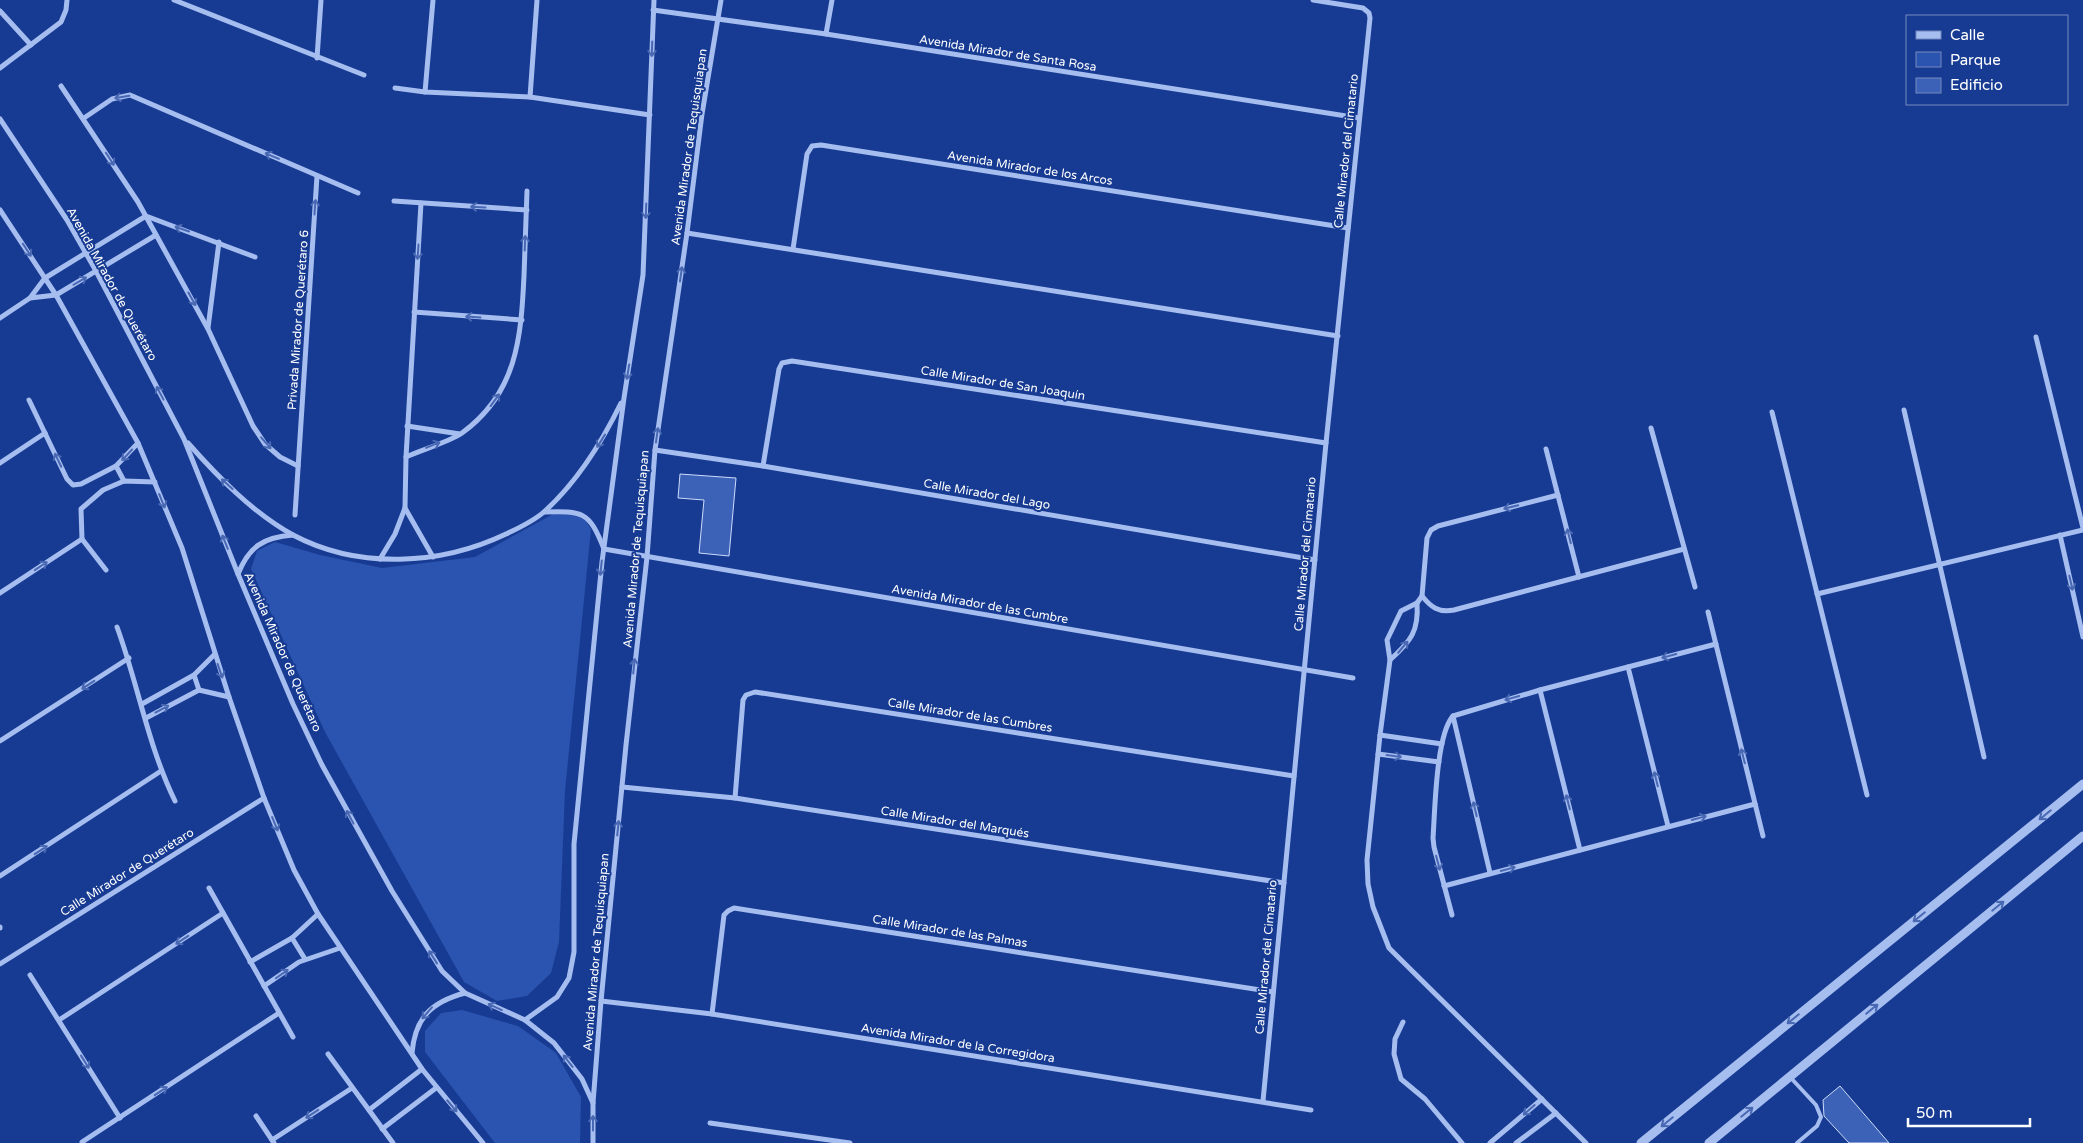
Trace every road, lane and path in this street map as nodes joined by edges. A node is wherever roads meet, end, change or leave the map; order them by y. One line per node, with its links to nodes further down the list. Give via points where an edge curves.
1 (67, 0): 15 (street, via 61,22)
2 (174, 0): 10 (street)
3 (321, 0): 16 (street)
4 (433, 0): 21 (street)
5 (537, 0): 22 (street)
6 (654, 0): 11 (street, Avenida Mirador de Tequisquiapan)
7 (721, 0): 13 (street, Avenida Mirador de Tequisquiapan)
8 (832, 0): 14 (street)
9 (1313, 0): 25 (street, Calle Mirador del Cimatario, via 1360,7 1370,18)
10 (182, 1): 16 (street)
11 (653, 10): 13 (street, Avenida Mirador de Santa Rosa); 23 (street, Avenida Mirador de Tequisquiapan, one-way to 23)
12 (0, 11): 15 (street)
13 (718, 18): 14 (street, Avenida Mirador de Santa Rosa); 36 (street, Avenida Mirador de Tequisquiapan)
14 (826, 34): 25 (street, Avenida Mirador de Santa Rosa)
15 (31, 45): 17 (street)
16 (317, 58): 18 (street)
17 (0, 68)
18 (364, 75)
19 (61, 86): 24 (street)
20 (395, 88): 21 (street)
21 (425, 92): 22 (street)
22 (530, 97): 23 (street)
23 (650, 114): 52 (street, Avenida Mirador de Tequisquiapan, one-way to 52, via 643,275)
24 (84, 118): 27 (street, one-way to 24, via 130,95 112,99); 34 (street, one-way to 34)
25 (1360, 118): 35 (street, Calle Mirador del Cimatario)
26 (0, 119): 40 (street, Avenida Mirador de Querétaro)
27 (317, 176): 29 (street); 68 (street, Privada Mirador de Querétaro 6, one-way to 27)
28 (527, 191): 33 (street)
29 (358, 193)
30 (394, 201): 31 (street)
31 (421, 204): 33 (street, one-way to 31); 46 (street, one-way to 46)
32 (0, 210): 43 (street, one-way to 43)
33 (526, 210): 48 (street, one-way to 33)
34 (146, 216): 37 (street); 38 (street, one-way to 34); 40 (street)
35 (1348, 228): 39 (street, Avenida Mirador de los Arcos, via 812,146 807,154); 50 (street, Calle Mirador del Cimatario)
36 (687, 233): 39 (street); 64 (street, Avenida Mirador de Tequisquiapan, one-way to 36)
37 (156, 235): 42 (street); 49 (street, one-way to 49)
38 (219, 242): 41 (street); 49 (street)
39 (793, 249): 50 (street)
40 (85, 252): 42 (street, Avenida Mirador de Querétaro); 43 (street)
41 (255, 257)
42 (96, 271): 44 (street, one-way to 42); 60 (street, Avenida Mirador de Querétaro, one-way to 42)
43 (45, 278): 44 (street); 45 (street)
44 (56, 295): 45 (street); 61 (street)
45 (30, 298): 47 (street)
46 (414, 312): 48 (street, one-way to 46); 56 (street)
47 (0, 318)
48 (522, 320): 59 (street, one-way to 48, via 489,408 505,384 515,358)
49 (208, 328): 68 (street, one-way to 68, via 253,426 265,444)
50 (1338, 336): 62 (street, Calle Mirador del Cimatario)
51 (2036, 337): 76 (street)
52 (624, 398): 74 (street, one-way to 74, via 590,459); 80 (street, Avenida Mirador de Tequisquiapan)
53 (28, 400): 58 (street)
54 (1904, 410): 86 (street)
55 (1772, 412): 92 (street)
56 (407, 426): 59 (street); 65 (street)
57 (1651, 428): 81 (street)
58 (44, 433): 66 (street); 67 (street, one-way to 58, via 74,485 67,479)
59 (461, 434): 65 (street, one-way to 59)
60 (184, 439): 77 (street, one-way to 60, via 246,501); 88 (street, Avenida Mirador de Querétaro, one-way to 60)
61 (138, 443): 67 (street, one-way to 67); 71 (street)
62 (1326, 443): 69 (street, Calle Mirador de San Joaquín, via 792,361 782,363 779,369); 85 (street, Calle Mirador del Cimatario)
63 (1546, 449): 72 (street)
64 (655, 450): 69 (street, Calle Mirador del Lago); 83 (street, Avenida Mirador de Tequisquiapan)
65 (406, 457): 73 (street)
66 (0, 463)
67 (116, 466): 70 (street)
68 (298, 466): 75 (street, Privada Mirador de Querétaro 6)
69 (763, 466): 85 (street, Calle Mirador del Lago)
70 (124, 481): 71 (street); 79 (street, via 103,490 81,509)
71 (154, 482): 99 (street, one-way to 99, via 182,548)
72 (1558, 495): 89 (street, one-way to 72); 93 (street, one-way to 93, via 1431,530)
73 (405, 508): 82 (street); 84 (street)
74 (544, 512): 80 (street, via 569,511 587,517); 82 (street, via 491,541)
75 (295, 515)
76 (2083, 529): 78 (street)
77 (293, 535): 84 (street, via 321,547); 88 (street, via 278,536 258,545 243,561)
78 (2060, 535): 86 (street); 97 (street, one-way to 97)
79 (82, 539): 87 (street); 91 (street, one-way to 79)
80 (604, 549): 83 (street, Avenida Mirador de las Cumbre); 152 (street, Avenida Mirador de Tequisquiapan, one-way to 152, via 574,844 574,952 569,978 557,997)
81 (1684, 549): 89 (street); 90 (street)
82 (432, 557): 84 (street)
83 (647, 557): 103 (street, Avenida Mirador de las Cumbre); 121 (street, Avenida Mirador de Tequisquiapan, one-way to 83)
84 (380, 559)
85 (1315, 560): 103 (street, Calle Mirador del Cimatario)
86 (1940, 564): 92 (street); 116 (street)
87 (106, 570)
88 (238, 574): 147 (street, Avenida Mirador de Querétaro, one-way to 88, via 442,971 392,891 322,765)
89 (1579, 577): 93 (street, via 1443,612)
90 (1695, 587)
91 (0, 594)
92 (1817, 594): 122 (street)
93 (1422, 596): 94 (street)
94 (1417, 603): 101 (street, one-way to 94, via 1406,646 1419,621); 101 (street, via 1401,611 1394,624 1387,640)
95 (1708, 612): 98 (street)
96 (117, 626): 100 (street)
97 (2083, 637)
98 (1716, 644): 102 (street, one-way to 102); 126 (street, one-way to 98)
99 (215, 654): 104 (street); 108 (street, one-way to 108)
100 (129, 658): 109 (street); 113 (street, one-way to 113)
101 (1390, 660): 112 (street)
102 (1628, 667): 107 (street); 127 (street, one-way to 102)
103 (1304, 669): 105 (street, Avenida Mirador de las Cumbre); 119 (street, Calle Mirador del Cimatario)
104 (194, 675): 106 (street); 109 (street)
105 (1353, 678)
106 (199, 690): 108 (street); 111 (street, one-way to 106)
107 (1540, 690): 110 (street, one-way to 110); 130 (street, one-way to 107)
108 (229, 697): 123 (street)
109 (142, 704): 111 (street)
110 (1453, 716): 114 (street); 131 (street, one-way to 110)
111 (146, 718): 118 (street)
112 (1380, 735): 114 (street); 115 (street)
113 (0, 741)
114 (1442, 744): 117 (street)
115 (1378, 754): 117 (street, one-way to 117); 161 (street, via 1367,860 1373,907 1381,932 1389,948)
116 (1984, 757)
117 (1439, 762): 134 (street, one-way to 134, via 1433,838)
118 (161, 771): 125 (street); 132 (street, one-way to 118)
119 (1294, 776): 124 (street, Calle Mirador de las Cumbres, via 755,692 743,700); 133 (street, Calle Mirador del Cimatario)
120 (2083, 784): 181 (street, one-way to 181)
121 (622, 787): 124 (street, Calle Mirador del Marqués); 148 (street, Avenida Mirador de Tequisquiapan, one-way to 121)
122 (1867, 795)
123 (264, 798): 137 (street, one-way to 137, via 294,870); 143 (street, Calle Mirador de Querétaro)
124 (735, 798): 133 (street, Calle Mirador del Marqués)
125 (175, 801)
126 (1754, 804): 127 (street, one-way to 126); 128 (street)
127 (1668, 826): 130 (street)
128 (1763, 836)
129 (2083, 836): 158 (street, one-way to 129)
130 (1580, 850): 131 (street, one-way to 130)
131 (1490, 873): 134 (street)
132 (0, 876)
133 (1284, 883): 146 (street, Calle Mirador del Cimatario)
134 (1444, 886): 138 (street)
135 (208, 888): 136 (street)
136 (223, 913): 142 (street); 151 (street, one-way to 151)
137 (318, 914): 139 (street); 140 (street)
138 (1452, 915)
139 (292, 938): 141 (street); 142 (street)
140 (340, 948): 141 (street); 155 (street)
141 (305, 959): 145 (street, one-way to 141)
142 (250, 962): 145 (street)
143 (0, 964)
144 (30, 975): 151 (street)
145 (264, 986): 149 (street)
146 (1273, 992): 150 (street, Calle Mirador de las Palmas, via 734,908 724,916); 162 (street, Calle Mirador del Cimatario)
147 (465, 993): 152 (street, Avenida Mirador de Querétaro, one-way to 147); 155 (street, one-way to 155, via 432,1007 420,1021 413,1037)
148 (601, 1001): 150 (street, Avenida Mirador de la Corregidora); 163 (street, Avenida Mirador de Tequisquiapan)
149 (279, 1013): 154 (street); 168 (street, one-way to 149)
150 (712, 1014): 162 (street, Avenida Mirador de la Corregidora)
151 (59, 1020): 168 (street, one-way to 168)
152 (525, 1020): 163 (street, Avenida Mirador de Querétaro, one-way to 152, via 582,1079 554,1043)
153 (1402, 1022): 177 (street, via 1395,1038 1394,1054 1401,1079 1425,1099)
154 (293, 1037)
155 (412, 1053): 157 (street)
156 (328, 1054): 159 (street)
157 (422, 1069): 160 (street); 164 (street)
158 (1790, 1077): 182 (street, one-way to 158); 183 (lane, via 1816,1105 1821,1117 1817,1126)
159 (352, 1088): 164 (street); 172 (street, one-way to 172)
160 (436, 1088): 170 (street); 174 (street, one-way to 174)
161 (1542, 1100): 166 (street); 178 (street, one-way to 178)
162 (1263, 1101): 165 (street, Avenida Mirador de la Corregidora)
163 (593, 1103): 175 (street, Avenida Mirador de Querétaro, one-way to 163)
164 (369, 1110): 170 (street)
165 (1311, 1110)
166 (1556, 1113): 179 (street); 180 (street)
167 (256, 1116): 172 (street)
168 (120, 1118): 171 (street)
169 (710, 1123): 176 (street)
170 (382, 1129): 173 (street)
171 (82, 1142)
172 (273, 1142)
173 (393, 1143)
174 (483, 1143)
175 (594, 1143)
176 (850, 1143)
177 (1462, 1143)
178 (1490, 1143)
179 (1516, 1143)
180 (1586, 1143)
181 (1641, 1143)
182 (1709, 1143)
183 (1797, 1143)

